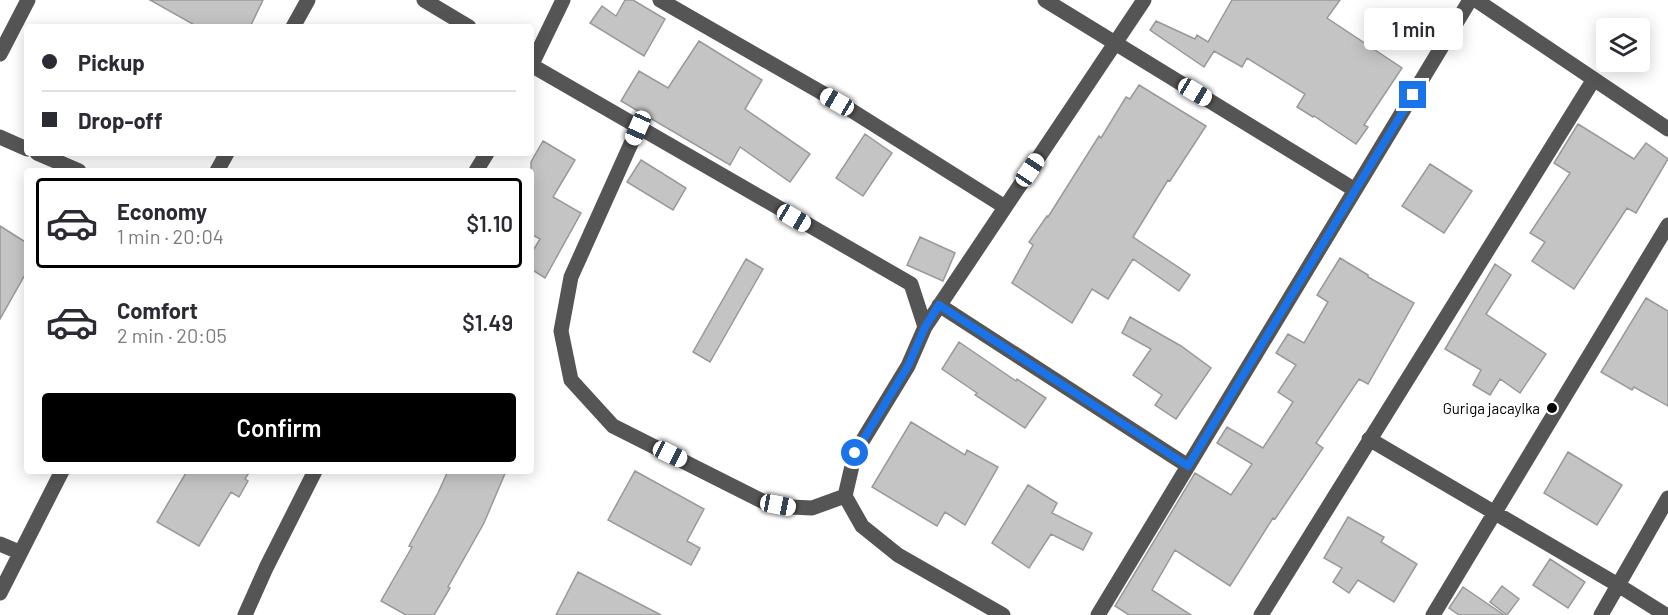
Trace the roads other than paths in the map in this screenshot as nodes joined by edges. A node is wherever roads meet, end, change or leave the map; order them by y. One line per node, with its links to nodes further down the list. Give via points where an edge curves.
1 (28, 0): 13 (street)
2 (308, 0): 10 (street)
3 (424, 0): 11 (street)
4 (563, 0): 14 (street)
5 (660, 0): 24 (street, via 837,102)
6 (1045, 0): 12 (street)
7 (1144, 0): 12 (street)
8 (1470, 0): 23 (street)
9 (1476, 0): 16 (street)
10 (295, 24)
11 (463, 24)
12 (1115, 43): 23 (street); 24 (street)
13 (0, 54)
14 (534, 59)
15 (534, 67): 17 (street)
16 (1594, 79): 18 (street); 28 (street)
17 (638, 128): 27 (street, via 911,284); 32 (street, via 571,277 561,332 571,380 613,426 765,502 812,508)
18 (1668, 129)
19 (0, 137): 20 (street)
20 (24, 148)
21 (44, 156): 22 (street)
22 (71, 168)
23 (1355, 190): 29 (street)
24 (1005, 207): 26 (street)
25 (1668, 225): 34 (street)
26 (939, 305): 27 (street); 29 (street)
27 (925, 327): 32 (street, via 908,366 855,453)
28 (1370, 440): 34 (street); 42 (street)
29 (1188, 466): 41 (street)
30 (60, 474): 36 (street)
31 (313, 474): 39 (street)
32 (845, 496): 40 (street, via 862,526 898,555)
33 (1668, 498): 37 (street)
34 (1495, 513): 37 (street); 43 (street)
35 (0, 544): 36 (street)
36 (19, 552): 38 (street)
37 (1618, 585): 44 (street); 45 (street)
38 (0, 593)
39 (245, 615)
40 (1003, 615)
41 (1098, 615)
42 (1261, 615)
43 (1433, 615)
44 (1601, 615)
45 (1666, 615)

